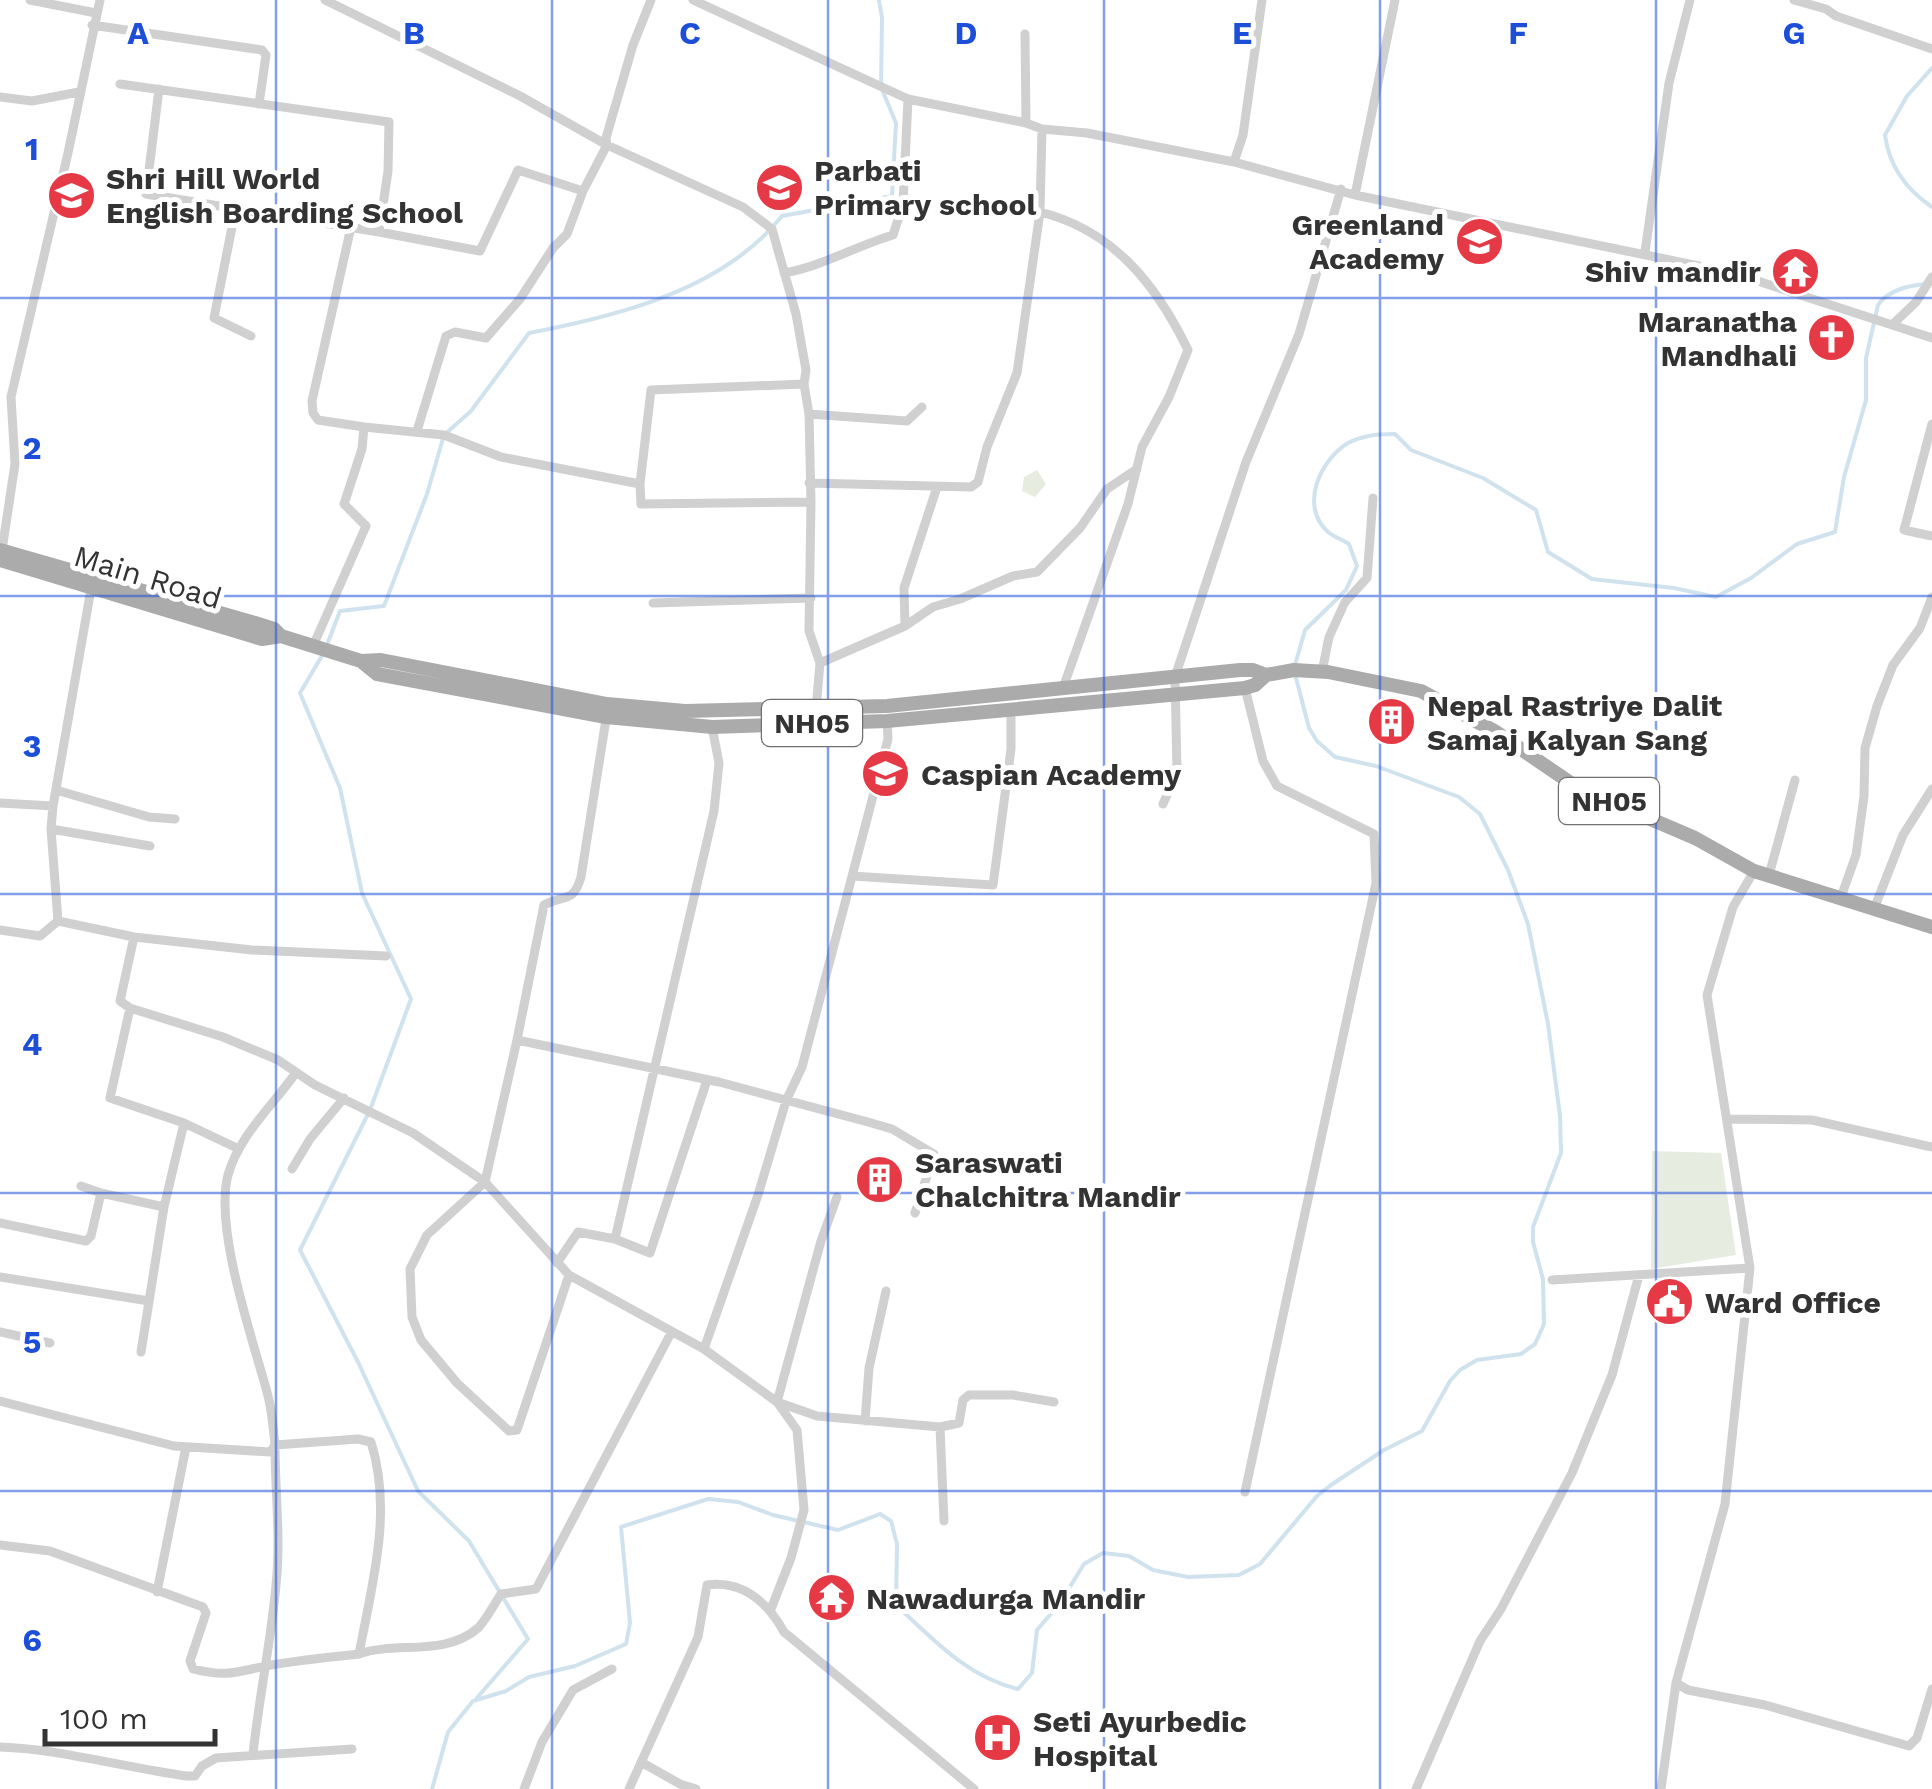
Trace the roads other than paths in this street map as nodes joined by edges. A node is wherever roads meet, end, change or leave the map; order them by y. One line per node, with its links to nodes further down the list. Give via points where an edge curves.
1 (30, 0): 10 (street)
2 (100, 0): 10 (street)
3 (324, 0): 22 (street)
4 (651, 0): 22 (street)
5 (693, 0): 18 (street)
6 (1262, 0): 23 (street)
7 (1396, 0): 26 (street)
8 (1690, 0): 31 (street, via 1669,83)
9 (1794, 0): 13 (street)
10 (96, 13): 11 (street)
11 (92, 25): 16 (street); 19 (street, via 262,50)
12 (1025, 34): 20 (street)
13 (1927, 48)
14 (120, 84): 15 (street)
15 (159, 89): 19 (street); 27 (street, via 146,194)
16 (79, 92): 17 (street, via 32,101); 50 (street, via 11,396 15,464)
17 (0, 97)
18 (908, 99): 20 (street); 32 (street, via 903,204 893,235)
19 (259, 104): 30 (street, via 389,122)
20 (1026, 123): 21 (street)
21 (1042, 129): 23 (street); 28 (street)
22 (607, 146): 25 (street); 32 (street, via 743,208 772,229)
23 (1234, 162): 24 (street)
24 (1341, 189): 26 (street); 61 (street, via 1299,334 1246,462)
25 (582, 190): 30 (street, via 518,170 480,251); 42 (street, via 567,234 486,338 446,336)
26 (1356, 195): 31 (street)
27 (236, 207): 29 (street); 35 (street, via 214,318)
28 (1040, 212): 43 (street, via 1072,220 1114,245 1171,315 1188,350); 46 (street, via 1017,373 978,482)
29 (351, 228): 30 (street); 41 (street, via 312,401 318,420)
30 (379, 232)
31 (1645, 252): 34 (street)
32 (784, 273): 37 (street)
33 (1932, 276): 34 (street)
34 (1892, 325): 36 (street)
35 (250, 336)
36 (1932, 338)
37 (804, 384): 39 (street); 44 (street, via 651,390)
38 (922, 407): 39 (street, via 907,421)
39 (808, 414): 45 (street)
40 (1932, 424): 49 (street, via 1904,530)
41 (364, 427): 42 (street); 57 (street, via 344,504 366,526)
42 (418, 431): 44 (street, via 502,457)
43 (1137, 470): 55 (street, via 1107,488 1037,572 933,606); 62 (street)
44 (640, 484): 48 (street, via 641,504)
45 (809, 484): 46 (street); 48 (street)
46 (937, 488): 55 (street, via 904,588)
47 (1374, 498): 59 (street, via 1367,578 1329,637)
48 (812, 502): 53 (street)
49 (1932, 536)
50 (1, 554): 51 (main road, Main Road / NH05); 56 (main road, NH05, via 254,622)
51 (91, 588): 56 (main road, Main Road / NH05, via 262,638); 71 (street)
52 (1932, 597): 80 (street, via 1920,628 1892,665 1877,706 1865,748 1856,855)
53 (811, 598): 54 (street); 58 (street, via 809,631)
54 (653, 603)
55 (904, 626): 58 (street)
56 (281, 636): 57 (main road, NH05)
57 (315, 647): 66 (main road, NH05)
58 (820, 663): 64 (street)
59 (1322, 672): 60 (main road, NH05); 78 (main road, NH05, via 1421,690 1578,788)
60 (1266, 675): 61 (main road, NH05, via 1253,670); 63 (main road, NH05)
61 (1175, 685): 62 (main road, NH05); 63 (main road, NH05); 65 (main road, NH05); 73 (street, via 1177,772)
62 (1063, 688): 67 (main road, NH05)
63 (1245, 688): 127 (street, via 1263,761 1278,786 1374,834 1376,882)
64 (816, 708): 66 (main road, NH05); 67 (main road, NH05)
65 (1011, 708): 67 (main road, NH05); 79 (street, via 1012,749 993,885)
66 (607, 710): 68 (main road, NH05); 88 (street, via 581,877 569,898 544,904)
67 (887, 714): 68 (main road, NH05); 79 (street, via 888,739)
68 (712, 726): 89 (street, via 719,764 714,811)
69 (1794, 780): 78 (street)
70 (1932, 789): 81 (street, via 1903,835)
71 (56, 790): 74 (street); 75 (street)
72 (0, 803): 74 (street)
73 (1163, 804)
74 (53, 806): 76 (street)
75 (175, 819)
76 (51, 829): 77 (street); 82 (street)
77 (150, 846)
78 (1762, 873): 80 (main road, NH05); 94 (street, via 1733,907 1707,995)
79 (852, 876): 93 (street, via 802,1066)
80 (1841, 897): 81 (main road, NH05)
81 (1874, 909): 83 (main road, NH05)
82 (58, 921): 84 (street, via 40,936); 85 (street)
83 (1932, 927)
84 (0, 930)
85 (134, 937): 86 (street); 87 (street, via 120,1001)
86 (386, 956)
87 (130, 1008): 90 (street, via 223,1037); 95 (street, via 110,1098)
88 (518, 1040): 89 (street); 99 (street)
89 (654, 1068): 91 (street); 106 (street)
90 (295, 1074): 92 (street); 97 (street)
91 (706, 1080): 93 (street); 106 (street, via 650,1253)
92 (344, 1098): 98 (street); 99 (street, via 414,1133)
93 (786, 1101): 104 (street, via 892,1129 934,1154); 118 (street)
94 (1728, 1119): 96 (street, via 1812,1120); 108 (street)
95 (184, 1123): 97 (street); 103 (street)
96 (1932, 1147)
97 (239, 1149): 125 (street, via 223,1200)
98 (292, 1169)
99 (484, 1182): 107 (street); 109 (street, via 427,1235 410,1269 412,1317 421,1340 509,1431 517,1430)
100 (81, 1186): 101 (street)
101 (101, 1193): 103 (street); 105 (street, via 86,1242)
102 (837, 1198): 121 (street)
103 (164, 1207): 114 (street)
104 (915, 1213)
105 (0, 1222)
106 (614, 1239): 107 (street, via 578,1232)
107 (557, 1263): 109 (street)
108 (1750, 1268): 110 (street); 135 (street, via 1725,1504)
109 (569, 1275): 116 (street)
110 (1639, 1275): 112 (street); 145 (street, via 1612,1375 1572,1473 1480,1641)
111 (0, 1277): 114 (street)
112 (1552, 1280)
113 (886, 1290): 123 (street)
114 (149, 1302): 119 (street)
115 (0, 1332): 117 (street)
116 (671, 1333): 118 (street); 132 (street, via 536,1589 502,1594 478,1628 460,1637)
117 (50, 1343)
118 (704, 1350): 121 (street)
119 (141, 1352)
120 (0, 1401): 126 (street)
121 (777, 1402): 123 (street, via 818,1416); 131 (street, via 797,1430 804,1510)
122 (1054, 1402): 124 (street, via 970,1395 959,1423)
123 (865, 1421): 124 (street)
124 (940, 1426): 128 (street)
125 (275, 1445): 126 (street, via 270,1452); 132 (street, via 364,1439 372,1445 382,1518); 133 (street, via 276,1584)
126 (186, 1447): 130 (street)
127 (1245, 1492)
128 (944, 1521)
129 (0, 1545): 130 (street, via 50,1551)
130 (156, 1592): 133 (street, via 205,1609 193,1668 222,1674)
131 (771, 1608): 140 (street, via 743,1588 707,1584 698,1637); 144 (street, via 784,1632)
132 (359, 1654): 133 (street)
133 (266, 1666): 139 (street)
134 (612, 1670): 141 (street, via 573,1690)
135 (1676, 1683): 136 (street, via 1908,1746 1917,1738); 146 (street)
136 (1932, 1689)
137 (0, 1747): 139 (street, via 188,1776 216,1758)
138 (352, 1749): 139 (street)
139 (254, 1754)
140 (641, 1762): 142 (street); 143 (street)
141 (524, 1789)
142 (629, 1789)
143 (696, 1789)
144 (974, 1789)
145 (1416, 1789)
146 (1661, 1789)

